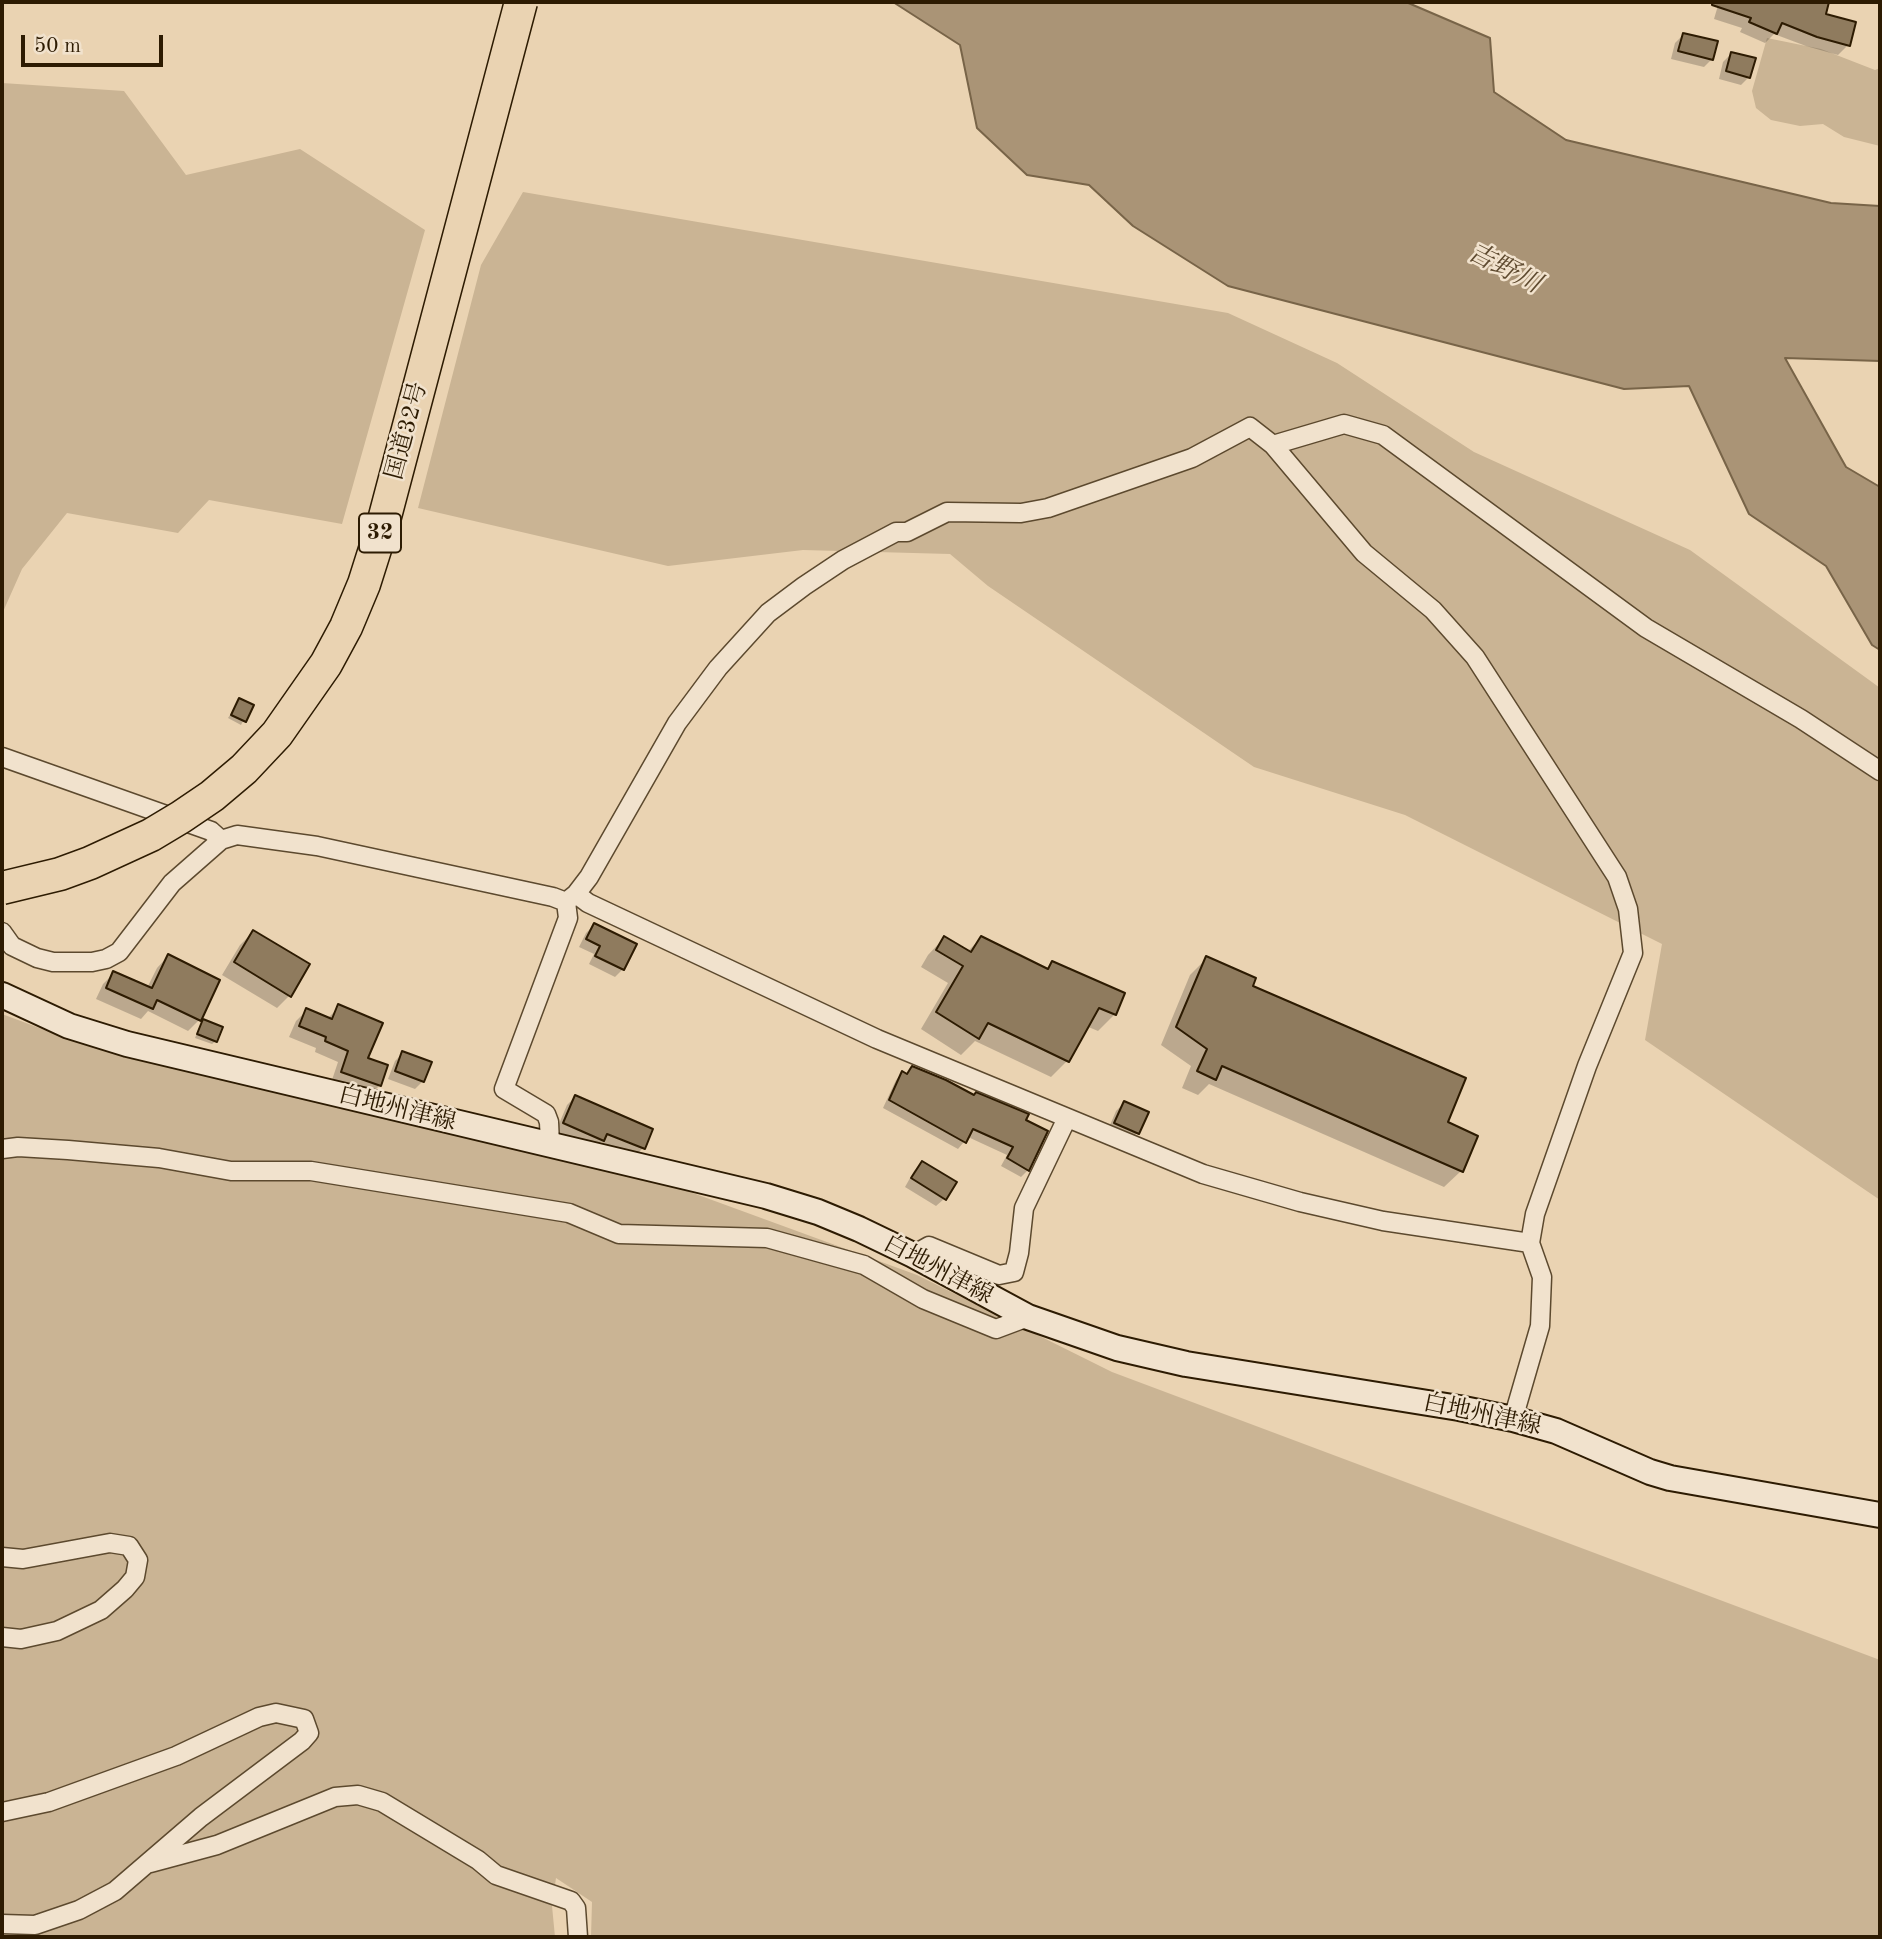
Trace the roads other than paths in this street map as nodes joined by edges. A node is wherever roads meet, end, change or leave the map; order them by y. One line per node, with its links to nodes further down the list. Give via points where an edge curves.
1 (521, 2): 6 (highway, 国道32号 / 32, bridge, via 383,524 364,584 326,664 277,734 244,769 192,810 117,852 60,874)
2 (1273, 445): 4 (street, via 1344,424 1383,435 1646,628); 7 (street, via 1250,426 1192,458 1048,508 1021,513 947,512 843,560 768,613 718,668 677,723 589,877); 13 (street, via 1364,553 1433,610 1475,657 1617,877 1628,909 1633,953 1565,1127 1535,1214)
3 (2, 757): 5 (street, via 211,831)
4 (1880, 771)
5 (221, 839): 7 (street, via 237,835 317,846); 8 (street, via 172,883 119,952 106,959 53,962 37,958 12,946)
6 (2, 888)
7 (571, 898): 10 (street, via 877,1039); 11 (street, via 568,918 505,1089 546,1114)
8 (2, 932)
9 (2, 995): 11 (main road, 白地州津線, via 69,1026 127,1044)
10 (1067, 1118): 13 (street, via 1203,1174 1300,1202 1383,1221); 14 (street, via 1024,1208 1014,1272 999,1275 929,1246)
11 (550, 1145): 14 (main road, 白地州津線, via 766,1196 818,1212)
12 (2, 1149): 15 (street, via 159,1158 231,1171 311,1171 569,1213 619,1234 766,1238 864,1265 923,1299 996,1329)
13 (1530, 1243): 16 (street, via 1542,1278 1540,1326)
14 (913, 1255): 15 (main road, 白地州津線)
15 (1028, 1317): 16 (main road, 白地州津線, via 1117,1348 1186,1364)
16 (1513, 1419): 17 (main road, 白地州津線, via 1556,1431 1670,1478)
17 (1880, 1515)
18 (2, 1558): 19 (street, via 23,1559 110,1543 129,1546 138,1560 135,1577 101,1610 57,1631 21,1639)
19 (2, 1637)
20 (2, 1812): 21 (street, via 49,1802 176,1756 259,1717 276,1713 304,1718 309,1733 302,1741)
21 (147, 1864): 22 (street, via 115,1891 79,1910 35,1925); 23 (street, via 216,1845 335,1797 358,1795 382,1802 496,1875 571,1900)
22 (2, 1924)
23 (578, 1937)

